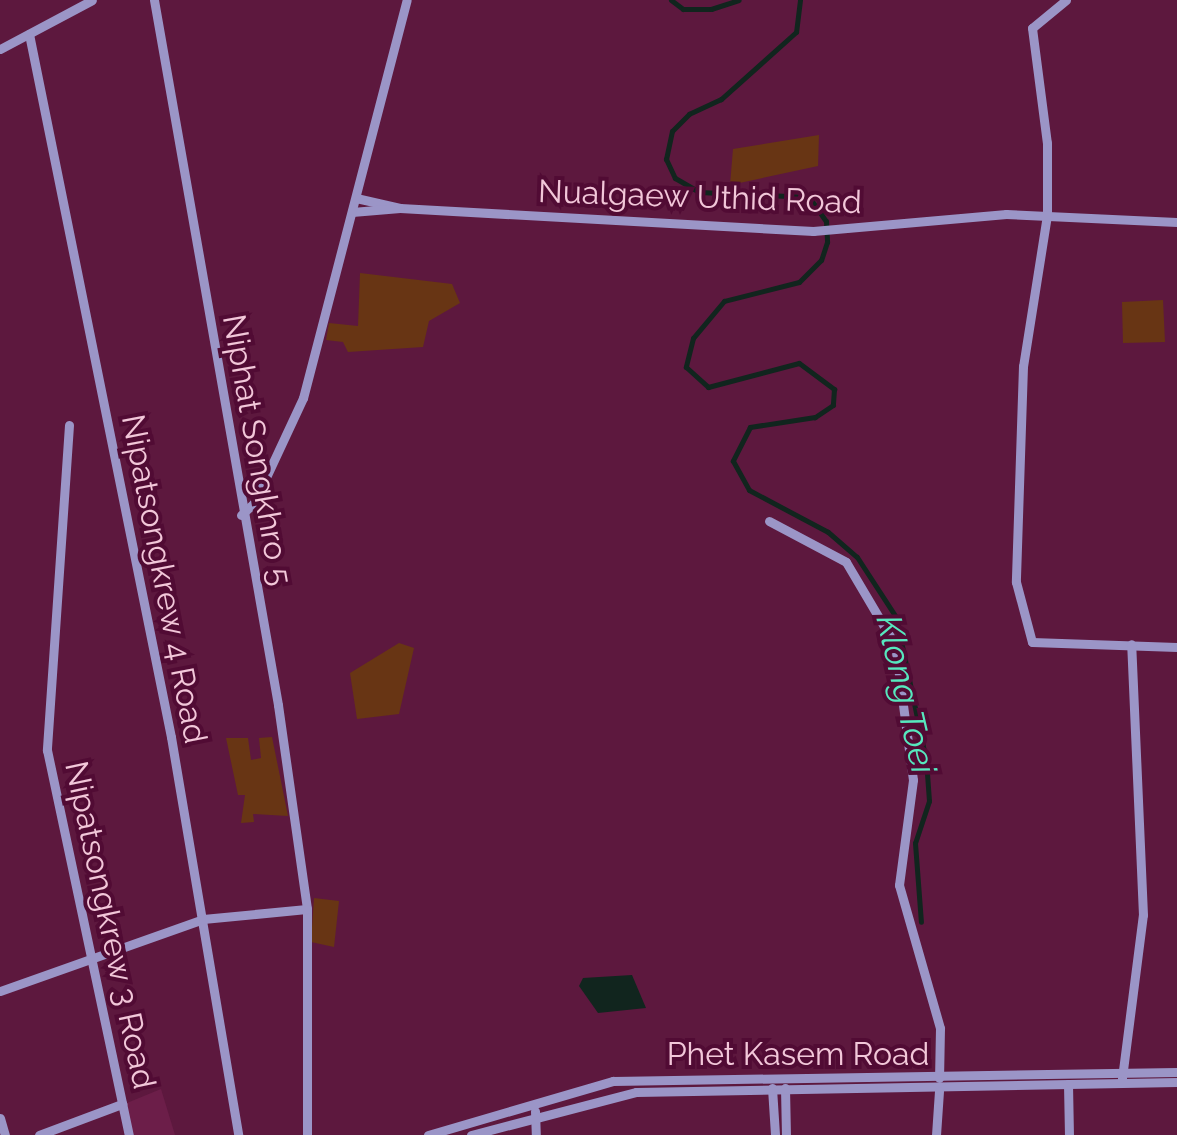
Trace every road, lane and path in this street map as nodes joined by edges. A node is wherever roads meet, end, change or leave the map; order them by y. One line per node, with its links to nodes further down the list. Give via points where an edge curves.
1 (92, 0): 5 (street)
2 (154, 0): 13 (street, Niphat Songkhro 5)
3 (406, 0): 7 (street)
4 (1066, 0): 10 (street, via 1032,28 1047,143)
5 (28, 34): 6 (street); 18 (street, Nipatsongkrew 4 Road)
6 (0, 48)
7 (356, 198): 8 (street, Nualgaew Uthid Road); 9 (street)
8 (400, 208): 9 (street, Nualgaew Uthid Road); 10 (street, Nualgaew Uthid Road, via 846,232 970,216)
9 (352, 212): 13 (street, via 303,398 254,503)
10 (1047, 215): 11 (street, Nualgaew Uthid Road); 15 (street, via 1023,366 1016,582 1032,642)
11 (1177, 222)
12 (69, 425): 19 (street, Nipatsongkrew 3 Road, via 47,750)
13 (241, 514): 17 (street, Niphat Songkhro 5, via 278,705)
14 (769, 521): 22 (street, via 846,562 895,646 913,780 899,884 940,1028)
15 (1131, 644): 16 (street); 23 (street, via 1143,914)
16 (1177, 647)
17 (307, 909): 18 (street); 37 (street, Niphat Songkhro 5)
18 (203, 919): 19 (street); 36 (street, Nipatsongkrew 4 Road)
19 (90, 961): 20 (street); 30 (street, Nipatsongkrew 3 Road)
20 (0, 991)
21 (1177, 1072): 23 (street, Phet Kasem Road)
22 (939, 1078): 25 (street, Phet Kasem Road); 26 (street, Phet Kasem Road)
23 (1122, 1078): 24 (street, Phet Kasem Road); 25 (street, Phet Kasem Road); 27 (street, Phet Kasem Road)
24 (1177, 1082)
25 (960, 1083): 27 (street, Phet Kasem Road); 29 (street, Phet Kasem Road)
26 (785, 1084): 28 (street, Phet Kasem Road); 29 (street, Phet Kasem Road); 42 (street)
27 (1068, 1084): 44 (street)
28 (772, 1085): 31 (street, Phet Kasem Road, via 636,1092); 41 (street)
29 (940, 1091): 43 (street)
30 (122, 1104): 34 (street); 35 (street, Nipatsongkrew 3 Road)
31 (534, 1108): 38 (street, Phet Kasem Road); 39 (street, Phet Kasem Road); 40 (street)
32 (0, 1118): 33 (street)
33 (6, 1135)
34 (38, 1135)
35 (129, 1135)
36 (238, 1135)
37 (308, 1135)
38 (428, 1135)
39 (471, 1135)
40 (536, 1135)
41 (775, 1135)
42 (786, 1135)
43 (936, 1135)
44 (1069, 1135)

